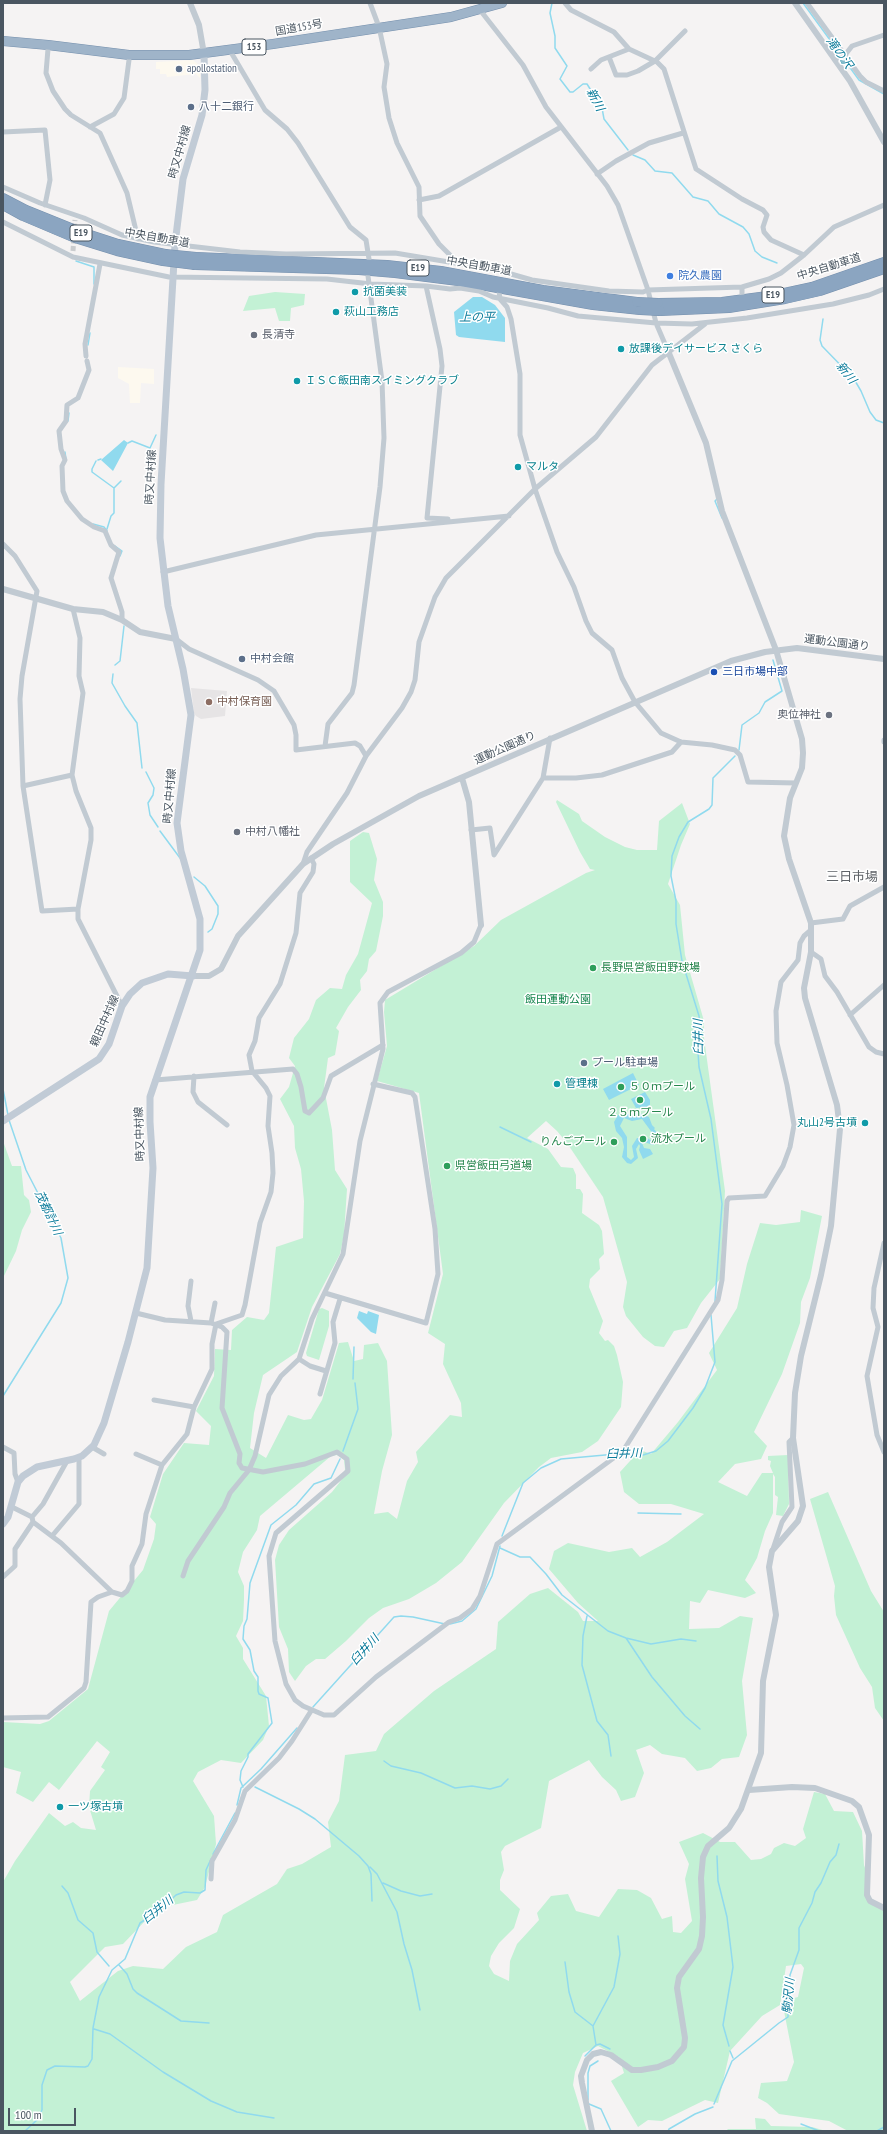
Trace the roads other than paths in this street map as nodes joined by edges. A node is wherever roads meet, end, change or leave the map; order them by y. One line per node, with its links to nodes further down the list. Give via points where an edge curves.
1 (190, 3): 14 (street, via 199,25)
2 (370, 3): 8 (street)
3 (502, 3): 7 (highway, 国道153号 / 153)
4 (565, 3): 13 (street, via 571,10 614,32)
5 (795, 3): 19 (street)
6 (807, 3): 16 (street)
7 (480, 10): 8 (highway, 国道153号 / 153); 24 (street, via 523,65)
8 (379, 27): 14 (highway, 国道153号 / 153); 31 (street, via 387,64 384,87 389,118 397,143 419,187)
9 (685, 31): 20 (street)
10 (884, 35): 16 (street, via 852,46)
11 (3, 41): 14 (highway, 国道153号 / 153, via 129,56)
12 (48, 49): 23 (street, via 46,72 53,91 65,109)
13 (629, 49): 17 (street); 20 (street)
14 (204, 54): 37 (main road, 時又中村線, via 205,90 202,115 183,179)
15 (232, 54): 39 (street, via 265,110 287,129 298,143 350,226 366,240)
16 (844, 55): 19 (street); 22 (street, via 866,82)
17 (609, 57): 20 (street, via 616,75 619,76 638,71); 21 (street)
18 (129, 60): 23 (street, via 124,98 114,114)
19 (837, 60): 27 (street, via 864,103)
20 (655, 61): 26 (street, via 664,69)
21 (591, 69)
22 (884, 91)
23 (90, 127): 36 (street, via 100,133 114,162 127,193)
24 (561, 128): 28 (street); 31 (street, via 439,196)
25 (3, 132): 32 (street, via 44,130 50,180)
26 (683, 133): 28 (street, via 649,143); 40 (street, via 696,169 763,210 767,216 764,232 771,240)
27 (884, 142)
28 (597, 174): 58 (street, via 618,205)
29 (3, 187): 32 (street)
30 (3, 198): 42 (highway, 中央自動車道 / E19, via 32,213 78,231)
31 (419, 200): 47 (street, via 419,211 427,228)
32 (45, 205): 36 (street)
33 (884, 205): 40 (street, via 834,227)
34 (3, 206): 42 (highway, 中央自動車道 / E19, via 75,238 116,251)
35 (3, 222): 41 (street)
36 (138, 239): 37 (street)
37 (175, 244): 39 (street, via 240,252 286,254); 53 (main road, 時又中村線)
38 (72, 251): 41 (street)
39 (369, 252): 43 (street); 47 (street, via 395,253)
40 (804, 255): 56 (street, via 781,273)
41 (73, 257): 46 (street)
42 (164, 257): 62 (highway, 中央自動車道 / E19, bridge, via 395,273 458,281 593,306)
43 (369, 259)
44 (884, 259): 52 (highway)
45 (884, 262): 52 (highway, 中央自動車道 / E19)
46 (100, 264): 53 (street); 77 (street, via 85,344 89,370 78,398 67,406 66,421 59,431 65,460 62,466 63,491 67,501 82,518 105,531 110,545 119,552 111,579 122,612)
47 (459, 264): 58 (street, via 532,280 609,291)
48 (884, 269): 50 (highway, 中央自動車道 / E19)
49 (884, 272): 50 (highway)
50 (874, 273): 62 (highway, 中央自動車道 / E19, via 820,291 729,308)
51 (368, 276): 54 (street)
52 (843, 277): 62 (highway, 中央自動車道 / E19, via 812,287 751,298)
53 (173, 278): 54 (street, via 327,278); 73 (main road, 時又中村線, via 161,490 160,538)
54 (371, 284): 55 (street); 71 (street, via 382,381 384,438)
55 (426, 286): 61 (street, via 479,291); 70 (street, via 442,366 427,518 447,518)
56 (742, 288): 58 (street); 60 (street)
57 (884, 289): 64 (street, via 833,304)
58 (648, 290): 65 (street)
59 (499, 291): 61 (street)
60 (742, 294)
61 (500, 299): 65 (street, via 578,316); 68 (street, via 512,319 520,384 520,435)
62 (659, 307)
63 (744, 310): 64 (street)
64 (747, 318): 66 (street)
65 (656, 323): 66 (street); 67 (street)
66 (706, 323): 67 (street)
67 (668, 351): 68 (street, via 652,365 596,437); 79 (street, via 701,429 722,511)
68 (535, 489): 69 (street); 81 (street, via 556,552 574,586 586,621 592,633 612,650 622,678)
69 (509, 516): 70 (street); 85 (street, via 451,571 438,590 419,642 415,680 411,692)
70 (450, 521): 71 (street)
71 (373, 529): 73 (street, via 316,535); 84 (street, via 354,685 352,693 328,724)
72 (3, 544): 75 (street, via 15,556 37,592)
73 (163, 572): 78 (main road, 時又中村線)
74 (3, 589): 75 (street)
75 (35, 599): 76 (street); 90 (street, via 20,699)
76 (73, 609): 77 (street, via 103,612); 86 (street, via 80,638 79,676 83,693)
77 (122, 620): 78 (street, via 140,632)
78 (176, 639): 84 (street, via 189,649 258,680 274,691 294,725 296,750); 100 (main road, 時又中村線, via 191,715 178,823 182,850 200,919 200,950)
79 (776, 650): 80 (street, 運動公園通り, via 811,649); 81 (street, 運動公園通り, via 731,661); 89 (street, via 802,739 802,768)
80 (884, 659)
81 (635, 702): 82 (street, 運動公園通り); 83 (street, via 660,733)
82 (550, 738): 87 (street, 運動公園通り); 88 (street)
83 (680, 742): 88 (street, via 672,752 602,774 576,778); 89 (street, via 712,744 735,750 740,754 748,782)
84 (325, 746): 85 (street, via 355,743)
85 (366, 756): 93 (street, via 348,793 306,852)
86 (72, 775): 90 (street); 95 (street, via 91,828)
87 (462, 778): 91 (street, via 469,802); 92 (street, 運動公園通り, via 401,805)
88 (543, 778): 91 (street, via 494,855 490,828)
89 (796, 783): 96 (street, via 788,805 784,836 789,859)
90 (23, 786): 95 (street, via 42,911)
91 (471, 830): 97 (street)
92 (311, 858): 93 (street, 運動公園通り); 106 (street, via 314,864 313,872 300,893 296,933 280,984 259,1018 255,1041 249,1055)
93 (303, 864): 100 (street, 運動公園通り, via 238,936 218,972 209,976)
94 (884, 887): 96 (street, via 850,906 843,919)
95 (78, 909): 102 (street, via 78,919)
96 (812, 923): 98 (street)
97 (481, 925): 104 (street, via 474,942 461,952 385,995 380,1003)
98 (811, 930): 99 (street); 144 (street, via 800,942 798,960 781,982 776,1011 777,1043 788,1085 794,1125 790,1147 783,1166 765,1196 729,1198 727,1201 722,1280 718,1300 623,1451 497,1544 480,1596 472,1609 449,1622 376,1677 334,1715)
99 (811, 952): 103 (street, via 821,959 825,976); 125 (street, via 804,988 805,998 837,1105 840,1129 831,1226 801,1356 795,1393)
100 (193, 976): 102 (main road, 親田中村線, via 168,974 149,979 136,988); 108 (main road, 時又中村線)
101 (884, 985): 103 (street)
102 (122, 1006): 110 (main road, 親田中村線, via 108,1044 99,1059)
103 (850, 1015): 105 (street, via 869,1047)
104 (383, 1045): 106 (street, via 379,1045 331,1076 323,1098 309,1113 305,1111 301,1087 293,1069); 109 (street)
105 (883, 1055)
106 (252, 1071): 107 (street); 119 (street, via 270,1096 267,1116 272,1153 271,1192 260,1223 242,1315)
107 (194, 1076): 108 (street); 111 (street, via 193,1092 198,1102)
108 (155, 1080): 117 (main road, 時又中村線, via 149,1109 152,1168 150,1238 147,1268)
109 (374, 1084): 114 (street, via 360,1141 343,1254); 115 (street, via 412,1093 415,1097 435,1229 438,1274 426,1323)
110 (4, 1120)
111 (227, 1124)
112 (884, 1243): 128 (street, via 874,1288 873,1308 878,1327 867,1376 877,1435)
113 (191, 1281): 118 (street, via 188,1306)
114 (325, 1293): 115 (street); 120 (street, via 312,1319)
115 (340, 1299): 121 (street, via 334,1322 334,1343)
116 (215, 1303): 119 (street)
117 (136, 1313): 118 (street, via 165,1320); 127 (main road, 時又中村線, via 104,1423)
118 (191, 1321): 119 (street)
119 (214, 1324): 124 (street, via 212,1369); 134 (street, via 227,1332 228,1337 222,1408 240,1454 239,1463 242,1468)
120 (299, 1359): 121 (street); 134 (street, via 281,1376 268,1395 255,1456)
121 (326, 1371): 122 (street)
122 (320, 1394)
123 (154, 1400): 124 (street)
124 (194, 1407): 133 (street, via 187,1434)
125 (793, 1438): 140 (street, via 790,1442 792,1507 782,1522); 140 (street, via 803,1506 798,1521)
126 (3, 1447): 135 (street, via 14,1453)
127 (92, 1447): 129 (street); 131 (main road, 時又中村線)
128 (884, 1452)
129 (104, 1454)
130 (136, 1454): 133 (street)
131 (79, 1457): 132 (main road, 時又中村線); 139 (street, via 79,1504)
132 (67, 1461): 135 (main road, 時又中村線, via 37,1467); 137 (street)
133 (162, 1465): 143 (street, via 146,1514 142,1544 132,1566 132,1581 122,1595)
134 (249, 1470): 141 (street, via 230,1493 224,1508 188,1561); 144 (street, via 263,1472 305,1464 338,1452 347,1459 348,1471 276,1533 268,1556 275,1641 286,1684 295,1700)
135 (18, 1482): 136 (main road)
136 (12, 1507): 137 (street); 138 (main road)
137 (33, 1519): 139 (street); 142 (street, via 15,1549 15,1566)
138 (3, 1524)
139 (52, 1536): 143 (street)
140 (772, 1551): 146 (street, via 769,1567 776,1615 763,1681 761,1753)
141 (183, 1576)
142 (3, 1577)
143 (112, 1592): 145 (street, via 91,1602 84,1688 48,1717)
144 (311, 1711): 147 (street, via 279,1758 245,1791 235,1820 212,1861)
145 (3, 1718)
146 (749, 1790): 148 (street, via 815,1788 852,1801 859,1807 869,1835 867,1895 870,1901); 149 (street, via 733,1823 708,1846 703,1856 702,1936 699,1949 679,1977 684,2047 672,2061 640,2070 632,2070 602,2052 593,2054 587,2060 581,2076)
147 (211, 1879)
148 (884, 1908)
149 (592, 2131)

